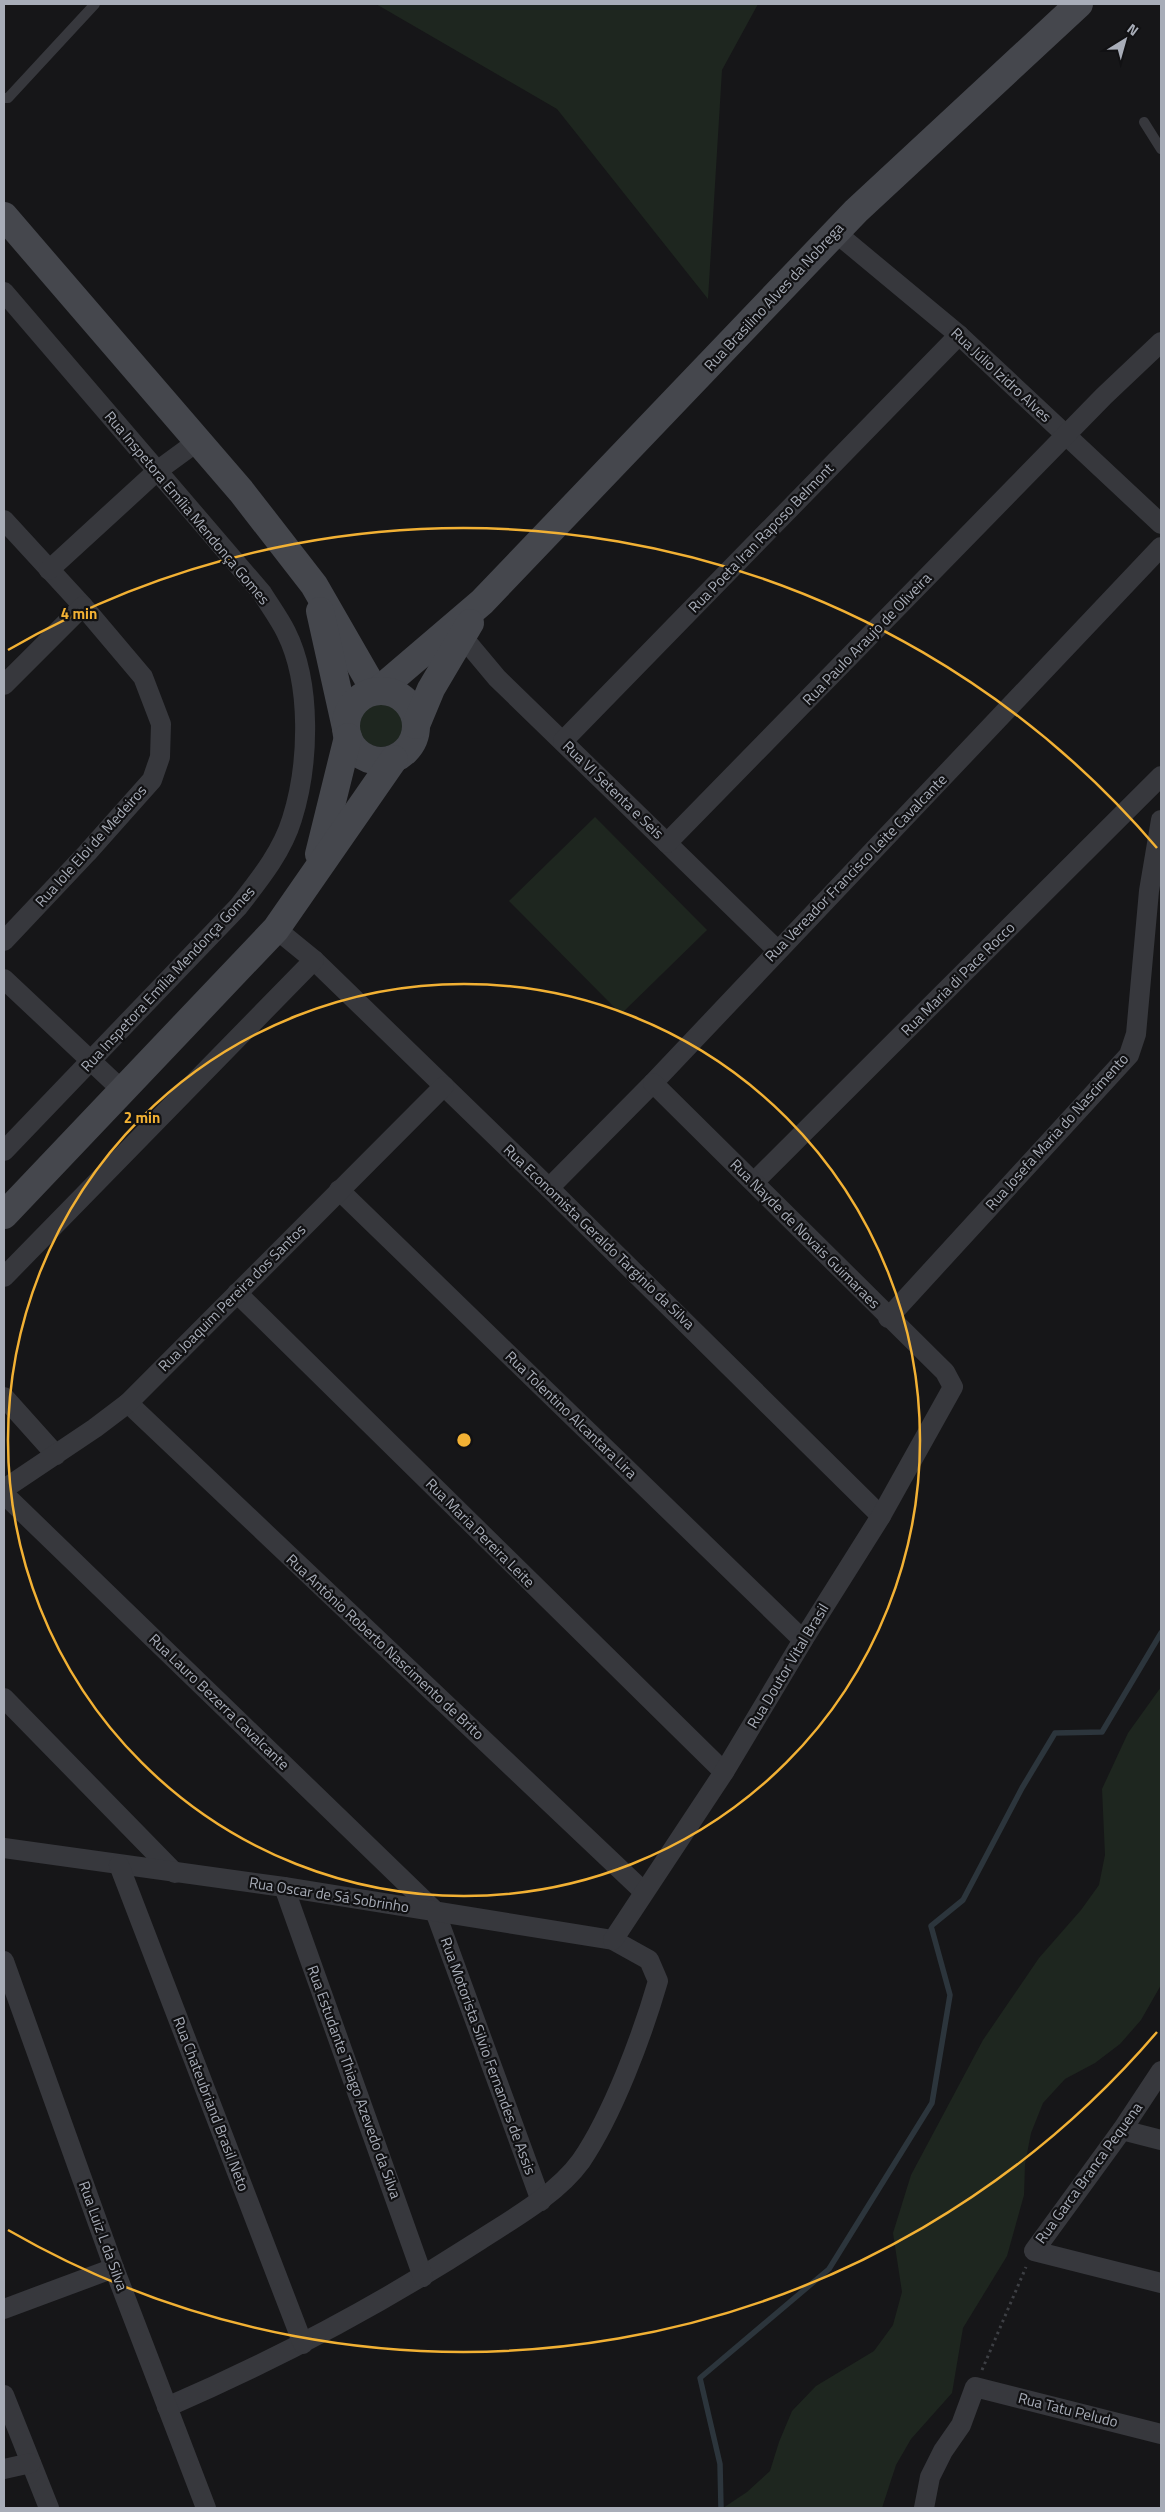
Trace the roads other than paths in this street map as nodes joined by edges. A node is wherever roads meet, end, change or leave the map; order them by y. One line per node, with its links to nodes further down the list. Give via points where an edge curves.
1 (96, 4): 3 (lane, via 8,98)
2 (1079, 4): 7 (main road, Rua Brasilino Alves da Nobrega)
3 (4, 98)
4 (1144, 122): 5 (lane)
5 (1161, 149)
6 (4, 216): 12 (main road)
7 (835, 232): 9 (street, Rua Júlio Izidro Alves); 20 (main road, Rua Brasilino Alves da Nobrega, via 482,602)
8 (4, 292): 13 (street, Rua Inspetora Emília Mendonça Gomes)
9 (959, 335): 11 (street, Rua Júlio Izidro Alves); 25 (street, Rua Poeta Iran Raposo Belmont)
10 (1161, 342): 11 (street, Rua Paulo Araujo de Oliveira)
11 (1066, 434): 15 (street, Rua Júlio Izidro Alves); 29 (street, Rua Paulo Araujo de Oliveira)
12 (198, 442): 13 (street); 18 (main road, via 241,491)
13 (157, 471): 17 (street); 36 (street, Rua Inspetora Emília Mendonça Gomes, via 262,593 286,632 300,674 305,716 302,771 292,820 265,872 238,907)
14 (4, 520): 17 (street, Rua Iole Eloi de Medeiros)
15 (1161, 524)
16 (1161, 547): 33 (street, Rua Vereador Francisco Leite Cavalcante)
17 (49, 570): 19 (street, Rua Iole Eloi de Medeiros)
18 (314, 585): 22 (main road); 24 (main road)
19 (83, 606): 21 (street); 32 (street, Rua Iole Eloi de Medeiros, via 143,677 160,724 160,757 152,780)
20 (463, 627): 22 (main road, Rua Brasilino Alves da Nobrega); 23 (main road, Rua Brasilino Alves da Nobrega); 25 (street, Rua VI Setenta e Seis, via 466,641 476,655)
21 (4, 685)
22 (377, 690): 23 (main road, via 389,691 405,700 411,707); 24 (main road, via 356,701 348,713)
23 (416, 725): 26 (main road, via 410,746)
24 (347, 733): 26 (main road, via 358,753 366,758); 30 (main road)
25 (563, 741): 29 (street, Rua VI Setenta e Seis)
26 (394, 759): 30 (main road)
27 (1161, 776): 41 (street, Rua Maria di Pace Rocco)
28 (1161, 820): 47 (street, Rua Josefa Maria do Nascimento, via 1149,891 1136,1034 1129,1055)
29 (667, 843): 33 (street, Rua VI Setenta e Seis)
30 (316, 868): 31 (main road, via 306,889)
31 (276, 929): 34 (street); 39 (main road)
32 (4, 941)
33 (777, 950): 37 (street, Rua Vereador Francisco Leite Cavalcante)
34 (314, 960): 38 (street, Rua Economista Geraldo Targinio da Silva); 45 (street)
35 (4, 979): 36 (street)
36 (93, 1061): 39 (street); 40 (street, Rua Inspetora Emília Mendonça Gomes)
37 (653, 1083): 41 (street, Rua Nayde de Novais Guimaraes); 42 (street, Rua Vereador Francisco Leite Cavalcante)
38 (444, 1086): 42 (street, Rua Economista Geraldo Targinio da Silva); 43 (street, Rua Joaquim Pereira dos Santos)
39 (124, 1091): 44 (main road)
40 (4, 1151)
41 (754, 1182): 47 (street, Rua Nayde de Novais Guimaraes)
42 (549, 1188): 54 (street, Rua Economista Geraldo Targinio da Silva)
43 (339, 1190): 46 (street, Rua Joaquim Pereira dos Santos); 55 (street, Rua Tolentino Alcantara Lira)
44 (4, 1214)
45 (4, 1277)
46 (237, 1293): 50 (street, Rua Joaquim Pereira dos Santos); 57 (street, Rua Maria Pereira Leite)
47 (888, 1318): 48 (street, Rua Nayde de Novais Guimaraes, via 945,1372)
48 (953, 1387): 54 (street, Rua Doutor Vital Brasil)
49 (4, 1397): 51 (street)
50 (128, 1403): 51 (street, Rua Joaquim Pereira dos Santos); 62 (street, Rua Antônio Roberto Nascimento de Brito)
51 (56, 1455): 52 (street, Rua Joaquim Pereira dos Santos)
52 (4, 1489)
53 (4, 1494): 63 (street, Rua Lauro Bezerra Cavalcante)
54 (881, 1516): 55 (street, Rua Doutor Vital Brasil)
55 (803, 1640): 57 (street, Rua Doutor Vital Brasil)
56 (4, 1698): 60 (street)
57 (724, 1772): 62 (street, Rua Doutor Vital Brasil)
58 (4, 1848): 59 (street, Rua Oscar de Sá Sobrinho)
59 (119, 1865): 60 (street, Rua Oscar de Sá Sobrinho); 74 (street, Rua Chateubriand Brasil Neto)
60 (175, 1873): 61 (street, Rua Oscar de Sá Sobrinho)
61 (284, 1887): 63 (street, Rua Oscar de Sá Sobrinho); 71 (street, Rua Estudante Thiago Azevedo da Silva)
62 (643, 1891): 64 (street, Rua Doutor Vital Brasil)
63 (435, 1911): 64 (street, Rua Oscar de Sá Sobrinho); 69 (street, Rua Motorista Silvio Fernandes de Assis)
64 (612, 1940): 69 (street, Rua Oscar de Sá Sobrinho, via 649,1960 658,1981 646,2021 608,2111 580,2162)
65 (4, 1961): 70 (street, Rua Luiz L da Silva)
66 (1161, 2070): 67 (street, Rua Garca Branca Pequena)
67 (1122, 2130): 68 (street); 72 (street, Rua Garca Branca Pequena, via 1034,2251)
68 (1161, 2140)
69 (541, 2201): 71 (street)
70 (114, 2268): 73 (street); 76 (street, Rua Luiz L da Silva)
71 (423, 2277): 74 (street)
72 (1161, 2283)
73 (4, 2309)
74 (303, 2344): 76 (street, via 240,2376)
75 (4, 2395): 78 (street)
76 (167, 2407): 81 (street, Rua Luiz L da Silva)
77 (1161, 2434): 82 (street, Rua Tatu Peludo, via 975,2386 962,2425 943,2451 930,2478)
78 (31, 2463): 79 (street); 80 (street)
79 (4, 2469)
80 (49, 2508)
81 (206, 2508)
82 (924, 2508)

